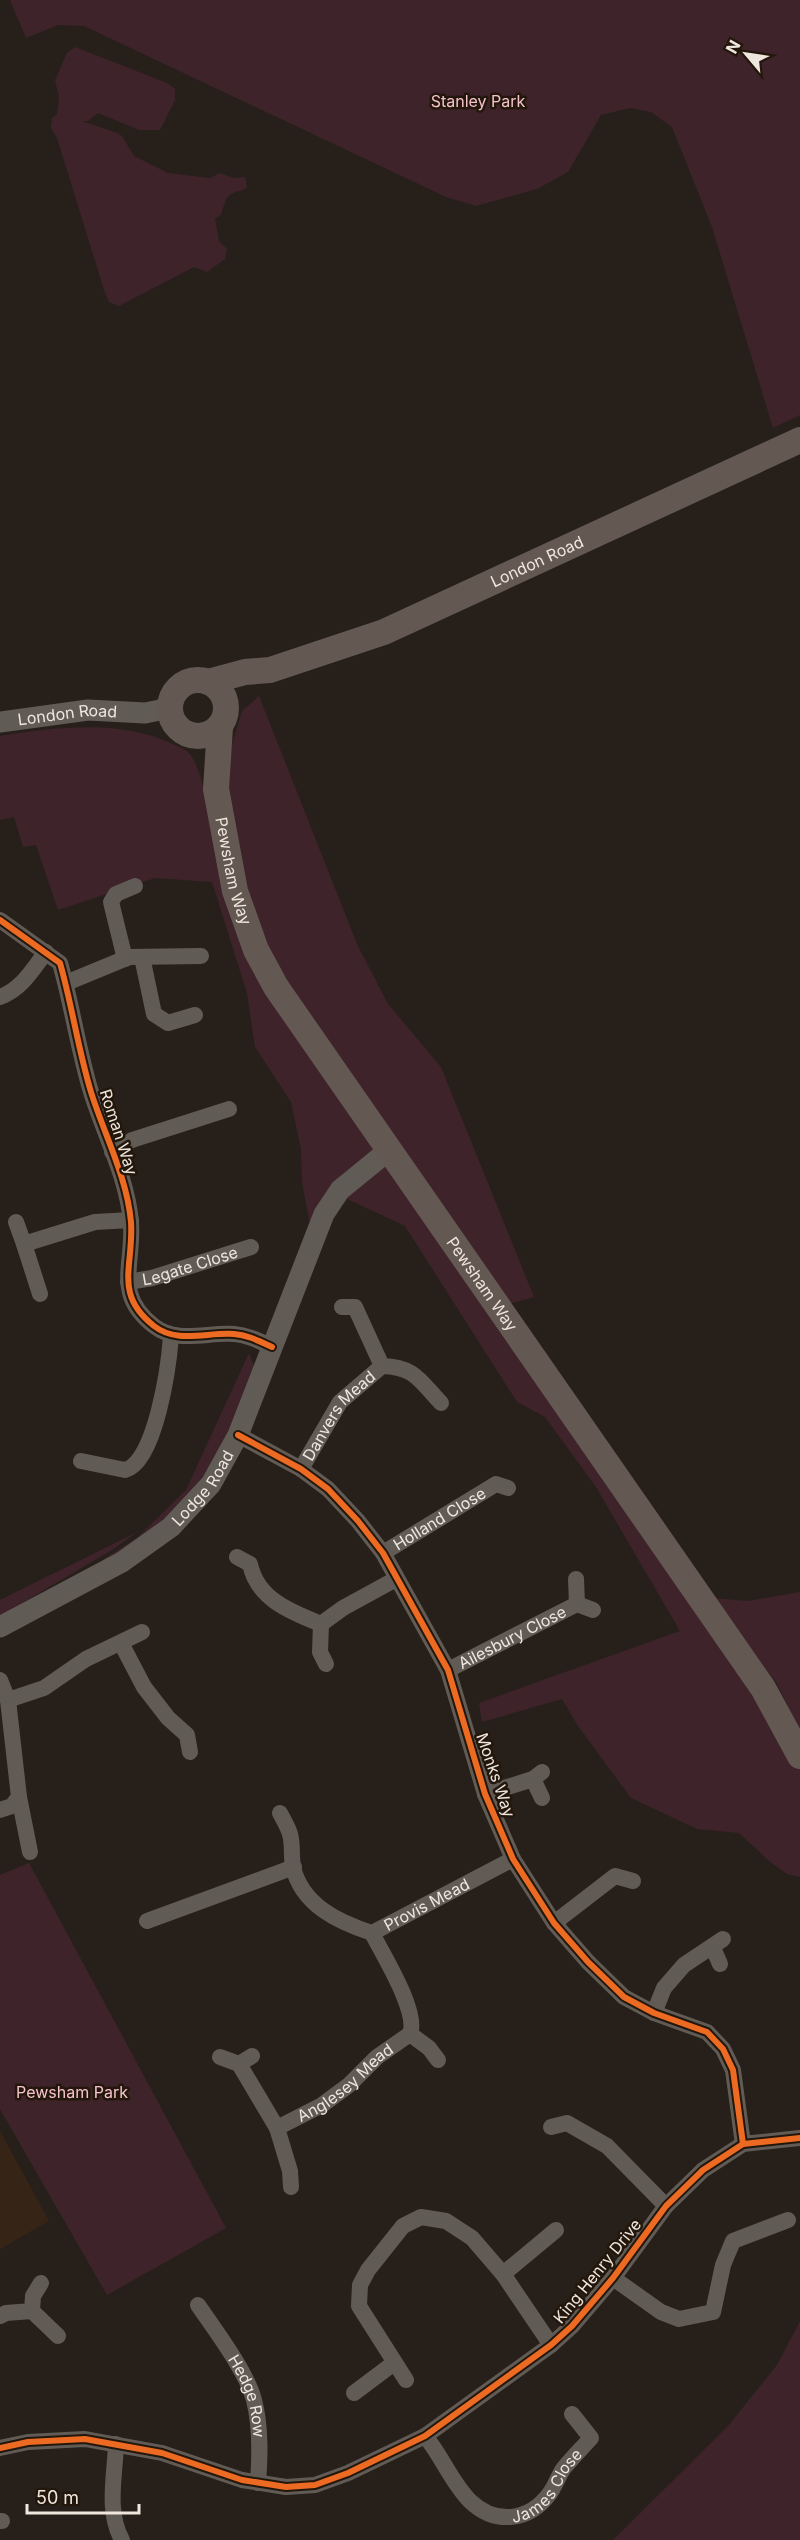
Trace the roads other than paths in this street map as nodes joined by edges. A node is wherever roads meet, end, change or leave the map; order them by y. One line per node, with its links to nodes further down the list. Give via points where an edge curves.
1 (800, 440): 2 (main road, London Road, via 384,632)
2 (270, 670): 3 (main road, London Road); 5 (main road, London Road)
3 (208, 682): 4 (main road, London Road, via 191,681 183,685 176,691); 5 (main road, via 218,688)
4 (170, 708): 6 (street, London Road, via 145,713 88,710); 7 (main road, via 175,724)
5 (223, 714): 7 (main road, London Road, via 205,735); 8 (main road, Pewsham Way)
6 (0, 722)
7 (188, 735): 8 (main road, Pewsham Way)
8 (216, 789): 18 (main road, Pewsham Way, via 235,891 256,950 276,987)
9 (135, 886): 13 (street, via 123,889 111,902)
10 (0, 920): 11 (street, Roman Way)
11 (46, 952): 14 (street, Roman Way, via 60,963); 15 (street, via 23,984)
12 (201, 956): 13 (street, via 180,949)
13 (133, 958): 14 (street); 16 (street, via 154,1014 168,1023)
14 (66, 983): 19 (street, Roman Way, via 90,1090)
15 (0, 997)
16 (195, 1015)
17 (229, 1109): 19 (street, via 132,1140)
18 (389, 1150): 28 (street, Lodge Road, via 340,1190 324,1214); 50 (main road, Pewsham Way, via 756,1678)
19 (112, 1152): 20 (street, Roman Way)
20 (131, 1220): 22 (street, via 94,1222); 24 (street, Roman Way)
21 (16, 1222): 22 (street)
22 (24, 1244): 25 (street)
23 (251, 1247): 24 (street, Legate Close)
24 (128, 1282): 27 (street, Roman Way, via 131,1301 138,1312)
25 (40, 1294)
26 (352, 1306): 29 (street, Danvers Mead)
27 (171, 1336): 28 (street, via 233,1334); 32 (street, via 160,1403 140,1459 125,1470)
28 (272, 1347): 31 (street, Lodge Road)
29 (382, 1366): 30 (street, Danvers Mead, via 407,1370); 33 (street, Danvers Mead, via 340,1402)
30 (434, 1400)
31 (238, 1435): 33 (street, Monks Way); 42 (street, Lodge Road, via 211,1484 171,1527 122,1562)
32 (89, 1468)
33 (301, 1470): 35 (street, Monks Way, via 328,1489)
34 (498, 1482): 35 (street, Holland Close)
35 (383, 1553): 37 (street, Monks Way)
36 (248, 1562): 41 (street, via 252,1575 267,1595)
37 (396, 1579): 41 (street); 46 (street, Monks Way)
38 (576, 1579): 39 (street, Ailesbury Close)
39 (577, 1605): 40 (street, Ailesbury Close); 46 (street, Ailesbury Close)
40 (594, 1610)
41 (321, 1624): 45 (street, via 320,1652)
42 (0, 1627)
43 (142, 1632): 44 (street)
44 (121, 1643): 48 (street, via 86,1659 44,1688); 49 (street, via 144,1687 187,1735)
45 (326, 1664)
46 (448, 1670): 51 (street, Monks Way)
47 (0, 1680): 48 (street)
48 (8, 1700): 52 (street)
49 (190, 1752)
50 (800, 1756)
51 (485, 1794): 53 (street, via 538,1775); 57 (street, Monks Way)
52 (19, 1797): 54 (street, via 12,1806); 56 (street)
53 (542, 1798)
54 (0, 1810)
55 (280, 1813): 58 (street, Provis Mead, via 296,1833)
56 (30, 1852)
57 (513, 1859): 61 (street, Monks Way); 62 (street, Provis Mead)
58 (294, 1867): 60 (street); 62 (street, Provis Mead, via 308,1895 325,1913)
59 (633, 1881): 61 (street, via 614,1873)
60 (156, 1920)
61 (554, 1923): 64 (street, Monks Way, via 624,1997)
62 (372, 1933): 65 (street, Anglesey Mead, via 403,1996 411,2019)
63 (720, 1964): 64 (street, via 718,1943 684,1965 664,1988)
64 (654, 2013): 71 (street, Monks Way, via 707,2032 723,2049 733,2070)
65 (410, 2034): 66 (street, Anglesey Mead); 69 (street, Anglesey Mead, via 322,2105)
66 (435, 2050)
67 (220, 2057): 69 (street, Anglesey Mead, via 246,2060)
68 (562, 2122): 73 (street, via 607,2146)
69 (277, 2128): 72 (street, Anglesey Mead)
70 (800, 2138): 71 (street, King Henry Drive)
71 (743, 2144): 73 (street, King Henry Drive, via 703,2170)
72 (294, 2176)
73 (666, 2206): 77 (street, King Henry Drive)
74 (788, 2220): 77 (street, via 733,2241 723,2265 713,2312 679,2319 661,2312)
75 (556, 2230): 76 (street)
76 (503, 2274): 83 (street); 84 (street, via 472,2238 446,2221 421,2217 403,2226 360,2286 359,2306)
77 (613, 2278): 83 (street, King Henry Drive)
78 (41, 2283): 79 (street, via 33,2296)
79 (32, 2311): 81 (street); 82 (street)
80 (207, 2311): 91 (street, Hedge Row, via 254,2398 259,2432)
81 (0, 2316)
82 (58, 2336)
83 (551, 2345): 88 (street, King Henry Drive)
84 (394, 2363): 85 (street); 86 (street)
85 (406, 2380)
86 (354, 2393)
87 (572, 2414): 88 (street, James Close, via 596,2436 563,2470 549,2494 532,2511 507,2519 486,2513 470,2500)
88 (425, 2436): 91 (street, King Henry Drive, via 315,2485 286,2487)
89 (116, 2444): 90 (street, King Henry Drive, via 85,2439 28,2442); 91 (street, King Henry Drive, via 162,2453); 92 (street, via 112,2506)
90 (0, 2448)
91 (258, 2483)
92 (122, 2540)

